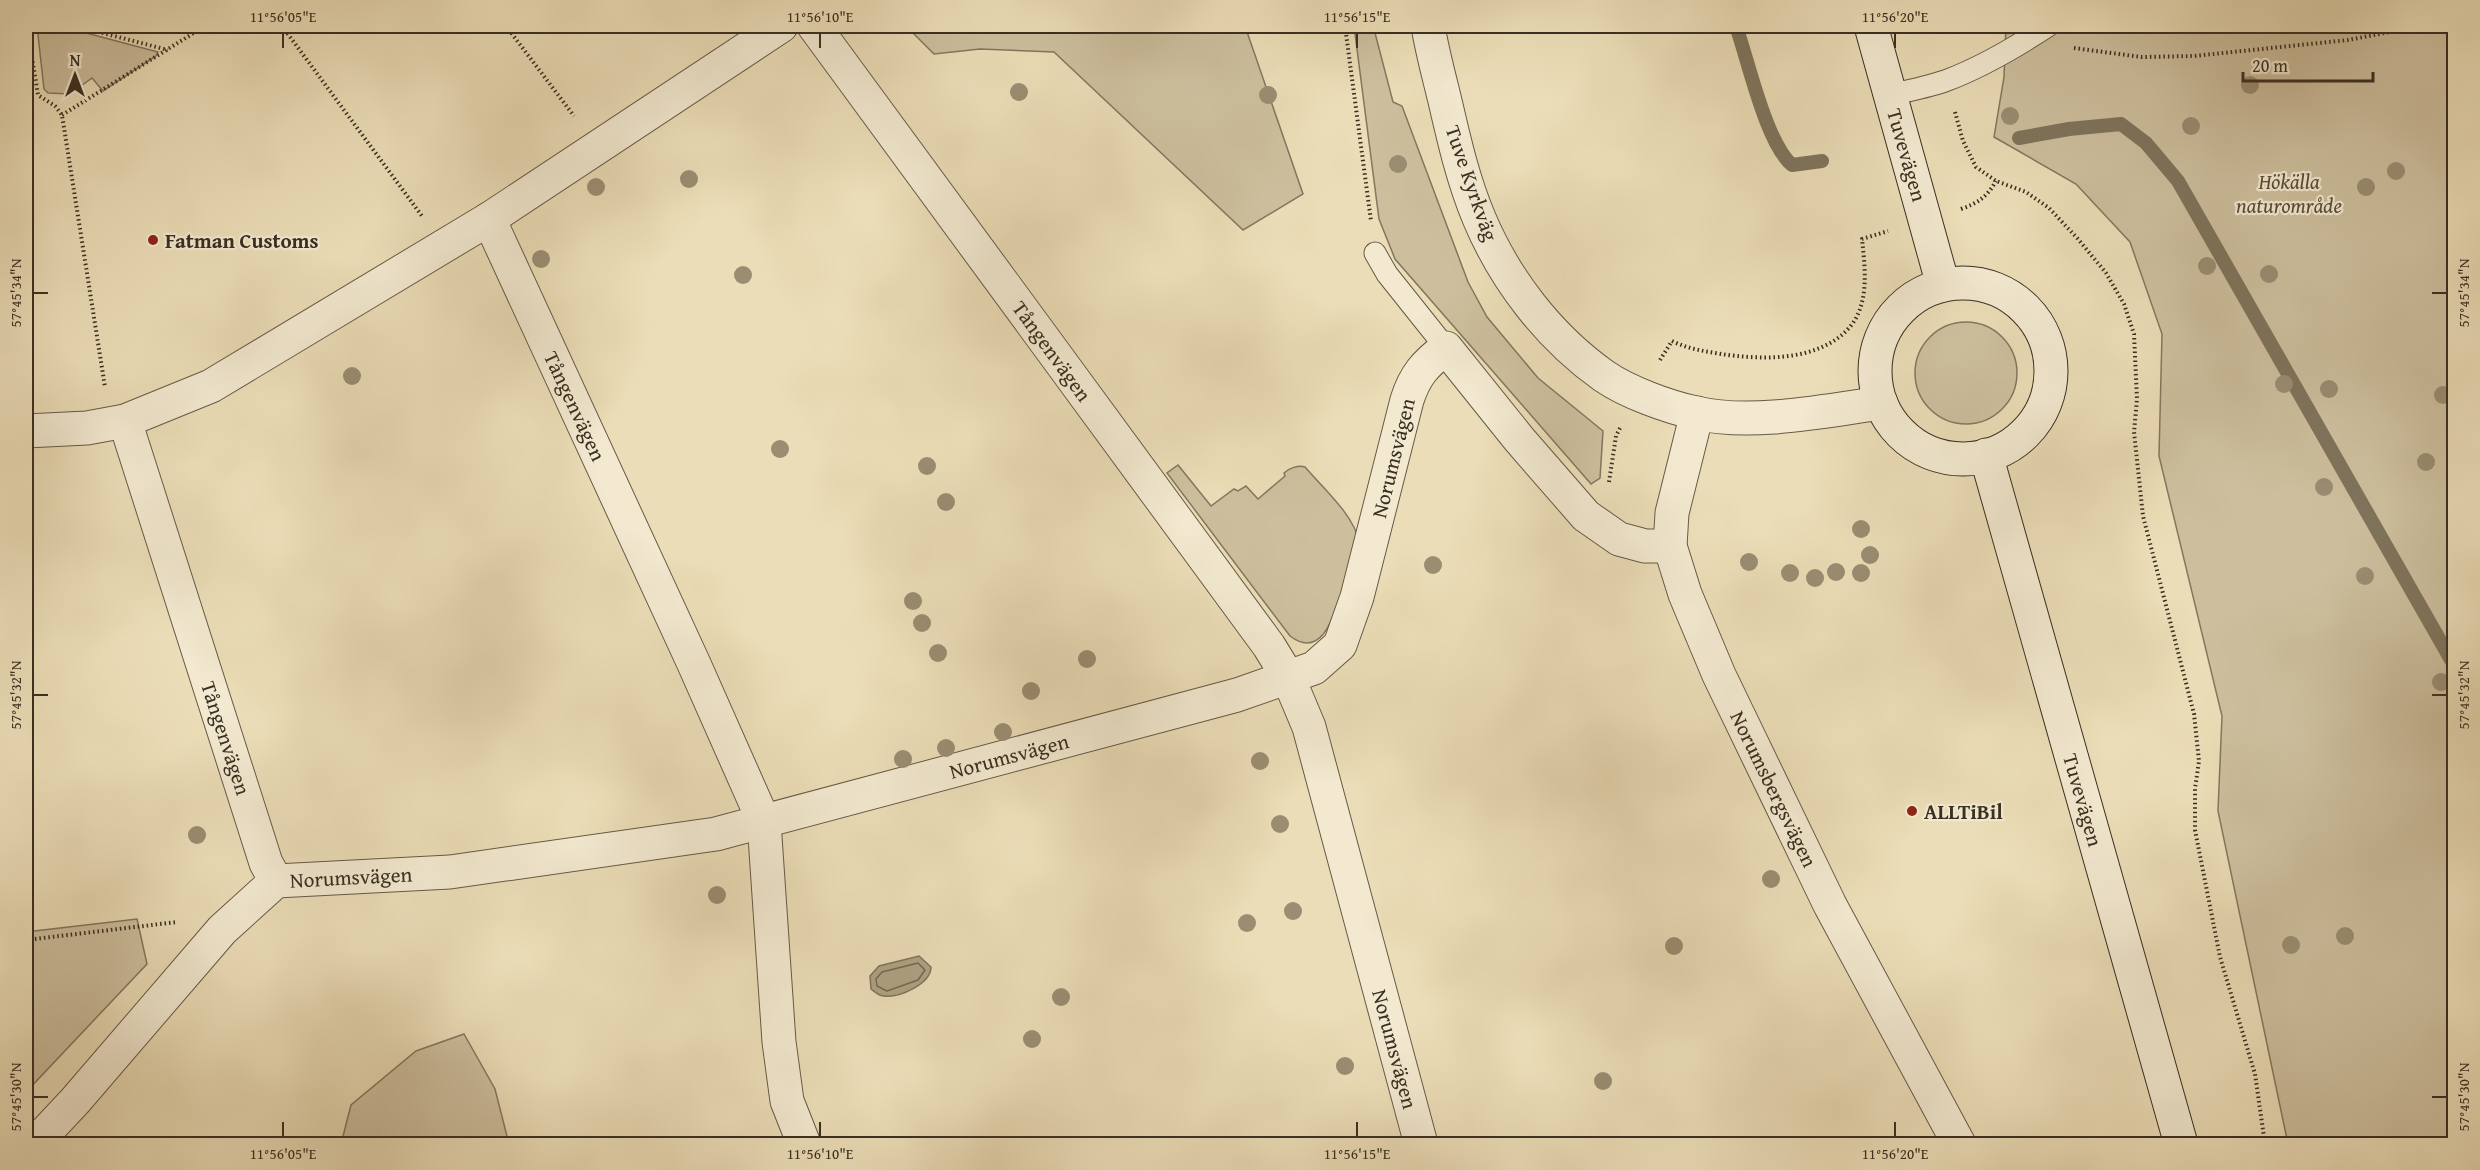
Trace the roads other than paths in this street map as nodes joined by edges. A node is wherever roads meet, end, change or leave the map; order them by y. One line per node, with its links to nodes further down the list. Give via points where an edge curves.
1 (781, 26): 7 (street)
2 (814, 26): 17 (street, Tångenvägen, via 1269,646)
3 (1428, 26): 12 (street, Tuve Kyrkväg, via 1458,157 1479,218 1504,270 1545,324 1606,377 1637,393)
4 (1871, 26): 6 (street, Tuvevägen)
5 (2048, 26): 6 (lane, via 1944,81)
6 (1890, 96): 9 (street, Tuvevägen)
7 (489, 219): 13 (street, via 211,386); 18 (street, Tångenvägen)
8 (1375, 253): 10 (lane)
9 (1943, 285): 11 (street, via 1923,292 1905,305 1881,339 1875,360 1875,382); 15 (street, via 1966,283 2008,296 2040,328 2048,350 2048,394 2039,415 2007,447)
10 (1446, 348): 16 (street, via 1586,516 1619,539 1645,546); 17 (street, Norumsvägen, via 1414,379 1357,597 1340,645 1314,668)
11 (1881, 403): 12 (street, Tuve Kyrkväg, via 1743,418); 15 (street, via 1891,422 1923,449 1944,457)
12 (1697, 413): 16 (street, Norumsbergsvägen, via 1672,513)
13 (118, 422): 14 (street); 19 (street, Tångenvägen, via 262,852)
14 (26, 431)
15 (1986, 455): 24 (street, Tuvevägen)
16 (1670, 546): 23 (street, Norumsbergsvägen, via 1685,594 1719,675 1830,905)
17 (1288, 678): 18 (street, Norumsvägen); 22 (street, Norumsvägen, via 1309,727)
18 (764, 822): 19 (street, Norumsvägen, via 716,834 450,872); 21 (street, via 779,1042 787,1101)
19 (276, 881): 20 (street, Norumsvägen, via 222,930)
20 (40, 1139)
21 (804, 1144)
22 (1421, 1144)
23 (1959, 1144)
24 (2181, 1144)

